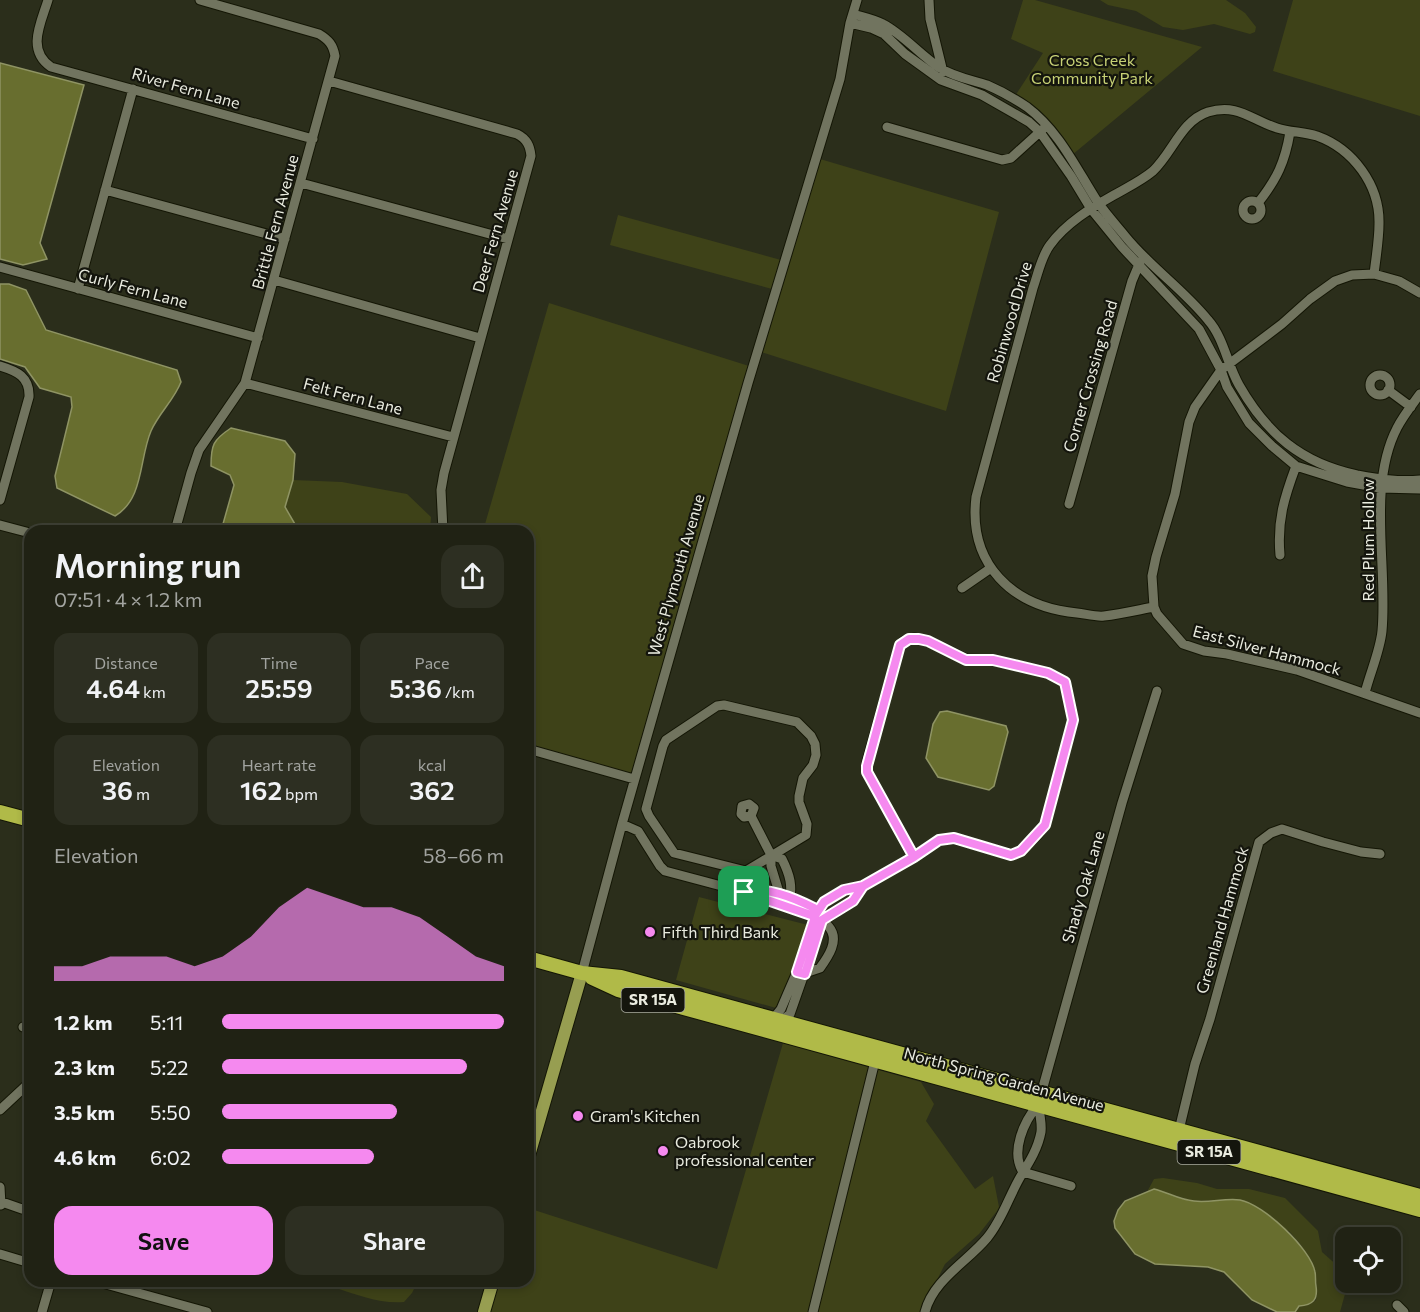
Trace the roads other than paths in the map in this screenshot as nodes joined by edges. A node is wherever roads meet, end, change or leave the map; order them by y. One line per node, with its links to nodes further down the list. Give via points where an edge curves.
1 (48, 0): 9 (street, River Fern Lane, via 36,42 39,56 51,67)
2 (200, 0): 7 (street, Brittle Fern Avenue, via 328,39 335,56)
3 (857, 0): 5 (street, West Plymouth Avenue)
4 (929, 0): 6 (street, via 930,19)
5 (852, 19): 6 (street, via 885,25); 8 (street, via 884,34); 54 (street, West Plymouth Avenue, via 840,79 744,394)
6 (944, 70): 8 (street); 11 (street, via 1012,98 1027,108)
7 (329, 81): 13 (street, Brittle Fern Avenue); 19 (street, Deer Fern Avenue, via 524,137 531,156)
8 (941, 81): 11 (street, via 982,95)
9 (133, 89): 13 (street, River Fern Lane); 15 (street)
10 (887, 127): 11 (street, via 1002,159 1011,158)
11 (1043, 128): 17 (street, via 1057,138)
12 (1290, 132): 16 (street, via 1281,170); 17 (street, Robinwood Drive, via 1238,110 1206,113 1190,122 1147,176); 22 (street, Robinwood Drive, via 1315,135 1338,146 1370,183 1379,223)
13 (313, 140): 14 (street, Brittle Fern Avenue)
14 (301, 183): 18 (street, Brittle Fern Avenue); 19 (street)
15 (105, 190): 18 (street); 24 (street)
16 (1258, 203)
17 (1095, 206): 20 (street); 47 (street, Robinwood Drive, via 1069,224 1050,245 1027,310 976,497 974,514 979,541)
18 (285, 239): 23 (street, Brittle Fern Avenue)
19 (508, 239): 27 (street, Deer Fern Avenue)
20 (1141, 262): 28 (street, via 1209,320); 30 (street, via 1199,329); 41 (street, Corner Crossing Road, via 1132,281)
21 (0, 267): 24 (street, Curly Fern Lane)
22 (1374, 274): 25 (street, via 1400,281); 28 (street, via 1352,275 1329,285)
23 (274, 280): 26 (street, Brittle Fern Avenue); 27 (street)
24 (78, 288): 26 (street, Curly Fern Lane)
25 (1420, 293)
26 (258, 338): 31 (street, Brittle Fern Avenue)
27 (480, 338): 35 (street, Deer Fern Avenue)
28 (1229, 363): 30 (street); 38 (street, via 1258,416 1283,441 1320,465)
29 (0, 366): 40 (street, via 13,369 30,388)
30 (1221, 370): 36 (street, via 1249,423); 49 (street, via 1189,422 1175,494 1152,576)
31 (246, 383): 35 (street, Felt Fern Lane); 43 (street, Brittle Fern Avenue, via 199,450)
32 (1388, 390): 34 (street)
33 (1420, 394): 34 (street, Red Plum Hollow)
34 (1411, 407): 38 (street, Red Plum Hollow, via 1396,429)
35 (453, 437): 44 (street, Deer Fern Avenue, via 441,490)
36 (1296, 466): 38 (street, via 1347,482); 46 (street, via 1284,498 1278,532)
37 (1420, 480): 38 (street)
38 (1381, 484): 39 (street); 51 (street, Red Plum Hollow, via 1382,634)
39 (1420, 489)
40 (0, 500)
41 (1069, 504)
42 (0, 525): 45 (street)
43 (177, 525)
44 (443, 525)
45 (24, 531)
46 (1280, 555)
47 (991, 568): 48 (street); 49 (street, Robinwood Drive, via 1002,584 1024,599 1056,611 1103,616)
48 (962, 588)
49 (1154, 607): 51 (street, East Silver Hammock, via 1183,644 1297,670)
50 (1156, 691): 76 (street, Shady Oak Lane)
51 (1365, 693): 52 (street, East Silver Hammock)
52 (1420, 713)
53 (534, 751): 54 (street)
54 (634, 779): 58 (street, West Plymouth Avenue)
55 (0, 812): 57 (highway)
56 (751, 816): 60 (street)
57 (24, 818)
58 (622, 824): 65 (street, via 638,831 665,871 744,892 758,889); 71 (street, West Plymouth Avenue)
59 (1380, 854): 78 (street, Greenland Hammock, via 1282,829 1259,842)
60 (771, 855): 60 (street, via 806,835 799,796 803,778 815,760 815,744 807,730 796,722 717,706 666,740 646,809 674,853 742,872); 62 (street, via 782,859); 63 (street)
61 (914, 857): 61 (street, via 939,840 954,838 1011,855 1021,851 1039,833 1045,825 1073,720 1065,682 1048,673 993,660 966,660 928,641 909,639 900,645 867,772); 64 (street)
62 (791, 881): 63 (street); 67 (street)
63 (777, 882): 65 (street)
64 (863, 886): 66 (street); 68 (street, via 853,901)
65 (777, 898): 67 (street)
66 (831, 898): 68 (street); 69 (street, via 824,902)
67 (789, 902): 69 (street)
68 (838, 910): 69 (street)
69 (819, 917): 72 (street); 72 (street, via 832,930 833,944 820,968)
70 (534, 960): 71 (highway, North Spring Garden Avenue / SR 15A)
71 (582, 973): 73 (highway, North Spring Garden Avenue / SR 15A, via 621,977); 73 (highway, North Spring Garden Avenue / SR 15A, via 618,990 757,1029); 79 (main road, West Plymouth Avenue)
72 (801, 973): 73 (street, via 790,1014)
73 (777, 1025): 74 (highway, North Spring Garden Avenue / SR 15A); 76 (highway, North Spring Garden Avenue / SR 15A, via 784,1029 802,1027)
74 (875, 1061): 76 (highway, North Spring Garden Avenue / SR 15A); 98 (street)
75 (24, 1088): 77 (street)
76 (1040, 1098): 78 (highway, North Spring Garden Avenue / SR 15A); 80 (street, via 1028,1117); 81 (street, via 1041,1134); 88 (highway, North Spring Garden Avenue / SR 15A)
77 (0, 1110)
78 (1179, 1130): 85 (highway, North Spring Garden Avenue / SR 15A)
79 (534, 1138)
80 (1020, 1143): 81 (street); 82 (street, via 1018,1166)
81 (1036, 1147): 82 (street)
82 (1023, 1172): 83 (street); 99 (street, via 1003,1215 987,1238 948,1275)
83 (1071, 1186)
84 (0, 1187): 86 (street)
85 (1420, 1196)
86 (1, 1204): 87 (street)
87 (24, 1208)
88 (1420, 1210)
89 (0, 1254): 90 (street)
90 (24, 1261)
91 (49, 1287): 95 (street)
92 (117, 1287): 96 (street)
93 (491, 1287): 97 (main road)
94 (1396, 1305): 100 (street)
95 (42, 1312)
96 (207, 1312)
97 (484, 1312)
98 (813, 1312)
99 (925, 1312)
100 (1404, 1312)

